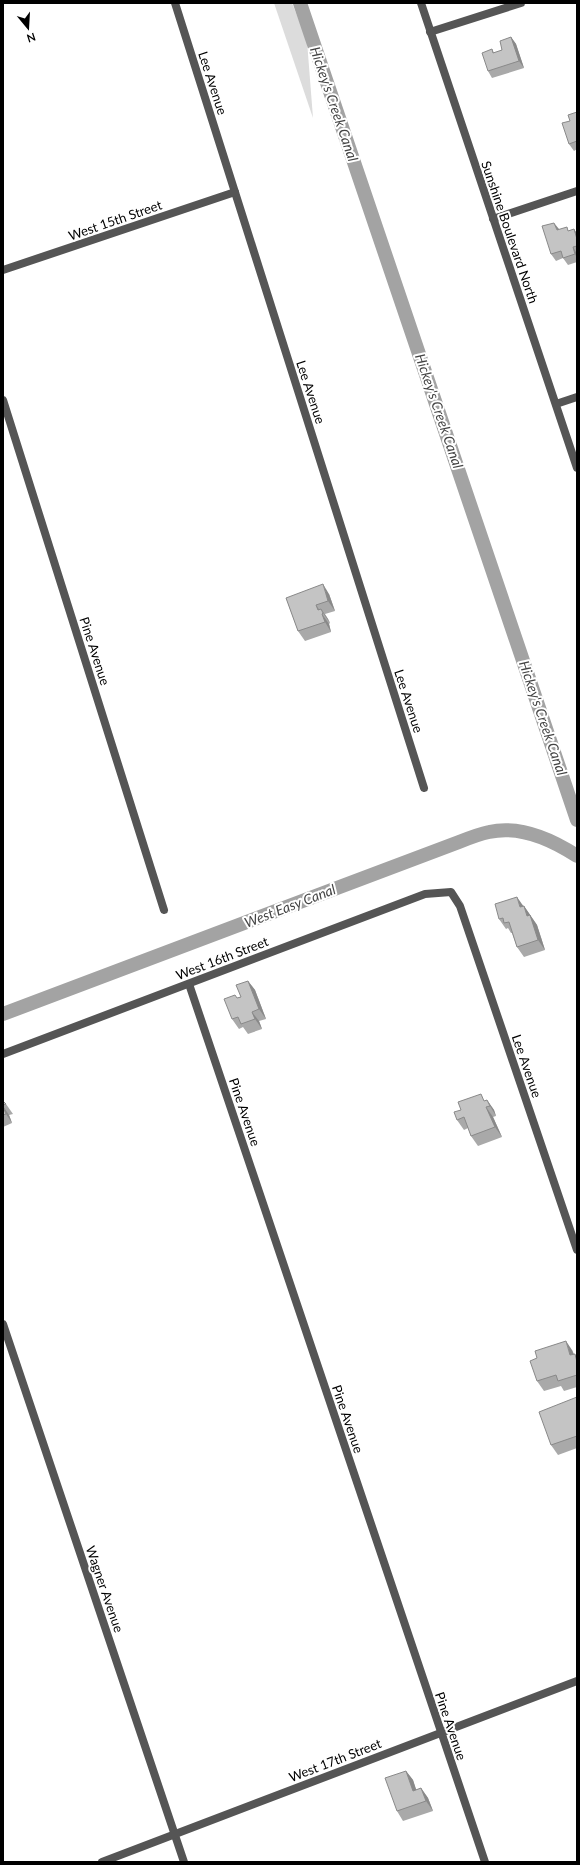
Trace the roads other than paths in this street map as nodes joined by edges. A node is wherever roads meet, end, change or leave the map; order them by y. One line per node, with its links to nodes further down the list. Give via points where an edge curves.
1 (175, 3): 6 (street, Lee Avenue)
2 (421, 3): 4 (street, Sunshine Boulevard North)
3 (521, 3): 4 (street)
4 (430, 32): 7 (street, Sunshine Boulevard North)
5 (577, 191): 7 (street)
6 (235, 192): 8 (street, West 15th Street); 13 (street, Lee Avenue)
7 (493, 219): 11 (street, Sunshine Boulevard North)
8 (3, 270)
9 (577, 397): 11 (street)
10 (3, 400): 15 (street, Pine Avenue)
11 (556, 404): 12 (street, Sunshine Boulevard North)
12 (577, 468)
13 (424, 788)
14 (451, 892): 16 (street, West 16th Street, via 426,894); 18 (street, Lee Avenue, via 460,906)
15 (164, 910)
16 (189, 984): 17 (street, West 16th Street); 21 (street, Pine Avenue)
17 (3, 1054)
18 (577, 1250)
19 (3, 1324): 22 (street, Wagner Avenue)
20 (577, 1681): 21 (street, West 17th Street)
21 (441, 1733): 22 (street, West 17th Street); 25 (street, Pine Avenue)
22 (174, 1835): 23 (street, West 17th Street); 24 (street, Wagner Avenue)
23 (102, 1862)
24 (184, 1862)
25 (485, 1862)

